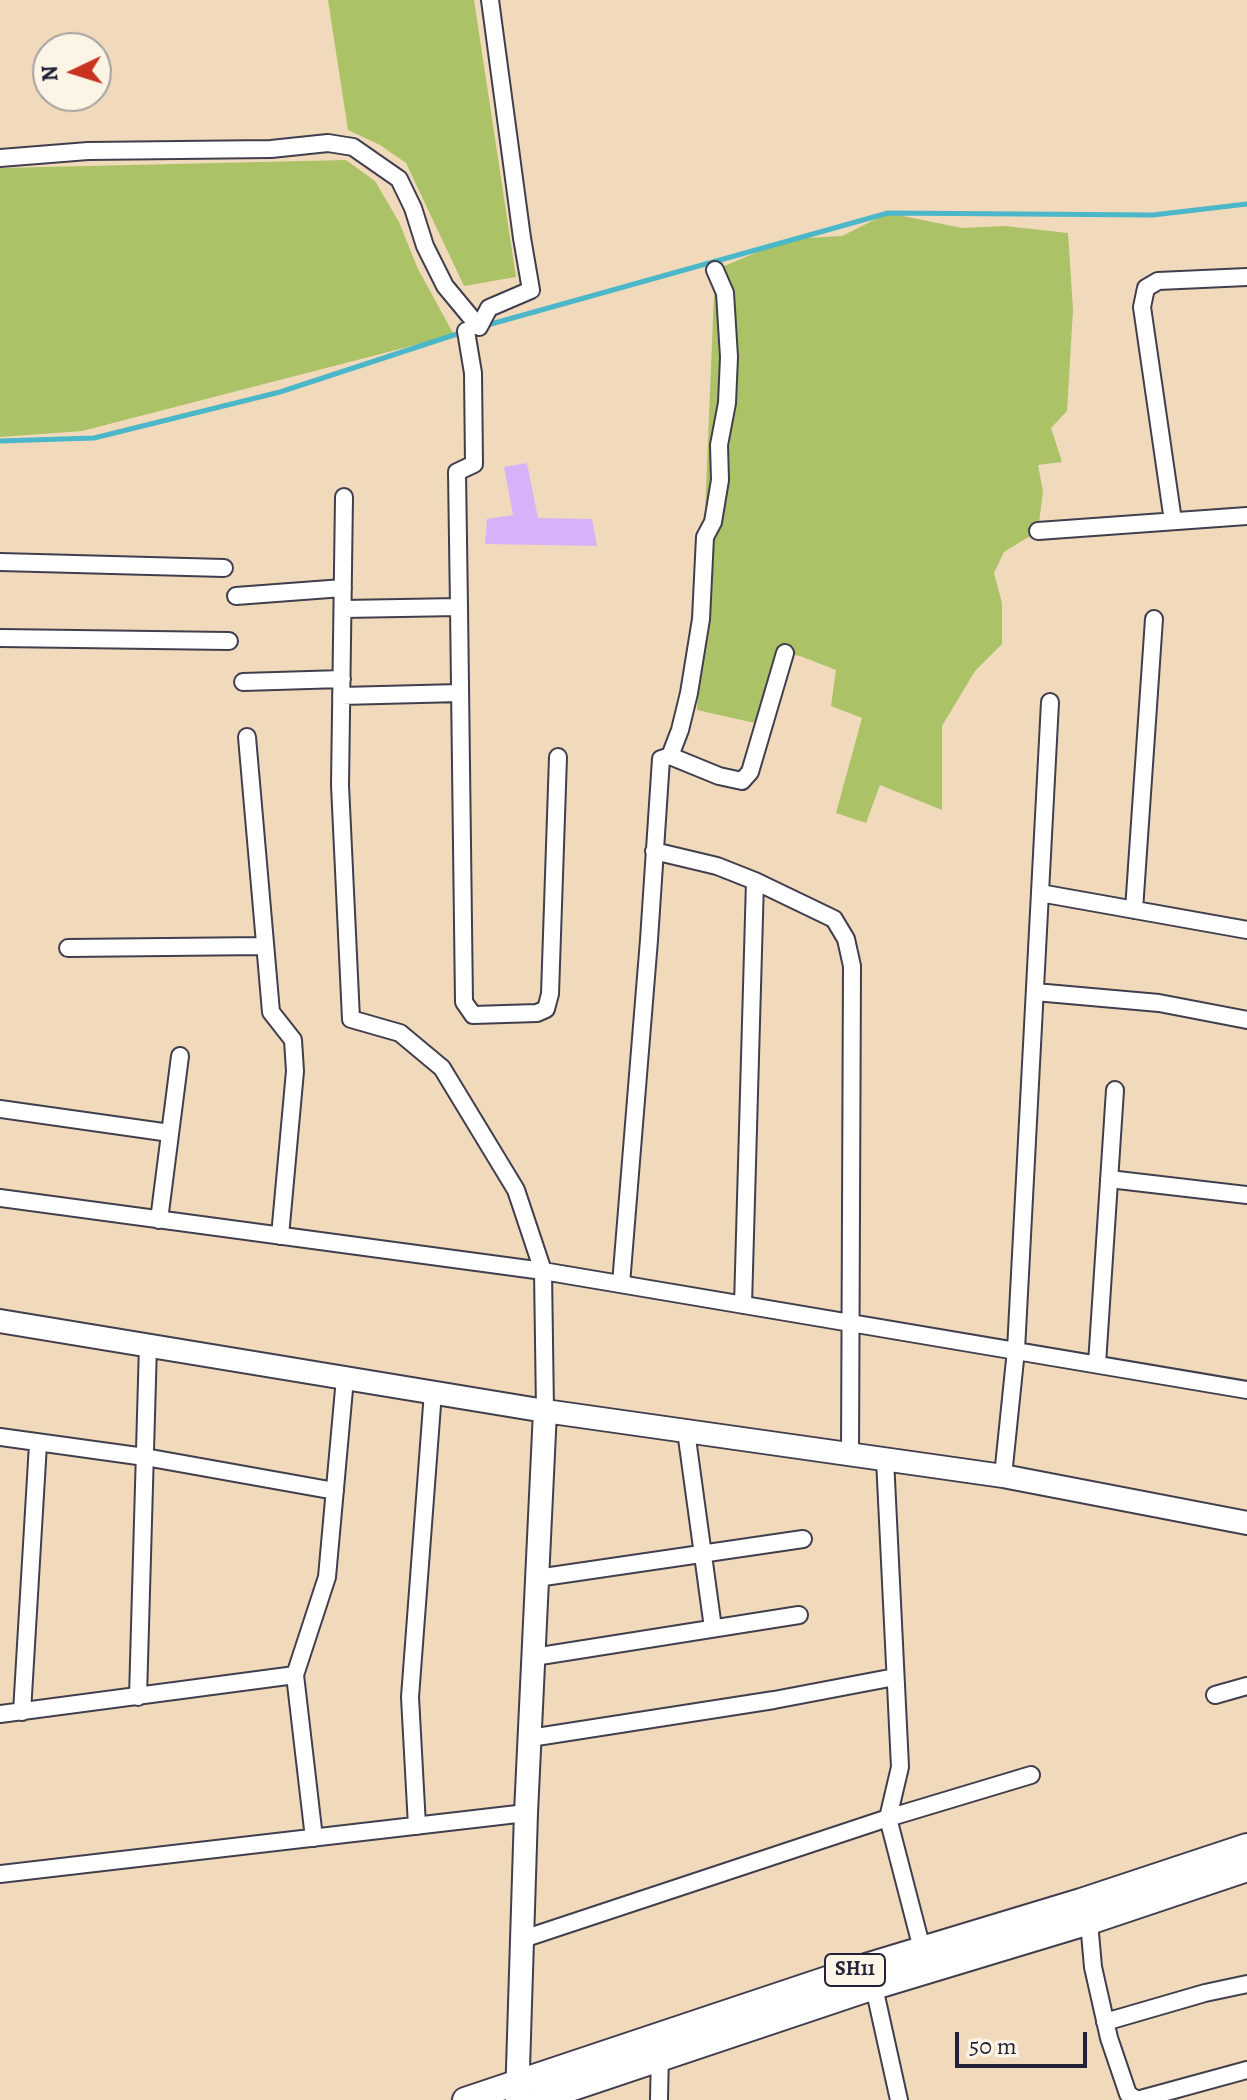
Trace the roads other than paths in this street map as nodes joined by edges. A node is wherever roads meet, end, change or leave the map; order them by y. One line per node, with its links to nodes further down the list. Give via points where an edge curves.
1 (490, 0): 2 (street, via 531,290 489,308 479,327 445,286 399,179 353,147 328,143 271,149 100,150)
2 (0, 158)
3 (715, 270): 25 (street, via 725,293 729,357 720,480 705,537 701,619 689,693)
4 (1247, 277): 8 (street, via 1158,281 1146,288 1142,307)
5 (466, 331): 14 (street, via 473,373 474,464 457,472)
6 (344, 497): 12 (street)
7 (1247, 516): 8 (street)
8 (1173, 521): 9 (street)
9 (1038, 531)
10 (0, 562): 11 (street)
11 (224, 568)
12 (343, 588): 13 (street); 15 (street)
13 (236, 596)
14 (459, 607): 15 (street); 22 (street)
15 (343, 609): 21 (street)
16 (1154, 619): 30 (street)
17 (0, 638): 18 (street)
18 (229, 641)
19 (785, 653): 25 (street, via 750,772 742,781)
20 (243, 682): 21 (street)
21 (342, 688): 22 (street); 45 (street, via 340,785 351,1019 400,1033 442,1068 516,1190)
22 (460, 693): 26 (street, via 464,1002 473,1015 546,1009)
23 (1050, 702): 29 (street)
24 (247, 737): 32 (street)
25 (670, 756): 27 (street, via 661,759)
26 (558, 757)
27 (654, 851): 28 (street); 46 (street)
28 (755, 881): 47 (street); 49 (street, via 834,919 846,939 852,966)
29 (1040, 893): 30 (street); 34 (street)
30 (1134, 910): 31 (street)
31 (1247, 930)
32 (264, 946): 33 (street); 44 (street, via 271,1012 293,1040 295,1071)
33 (68, 948)
34 (1035, 992): 35 (street, via 1159,1003); 51 (street)
35 (1247, 1020)
36 (180, 1056): 39 (street)
37 (1115, 1090): 40 (street)
38 (0, 1109): 39 (street)
39 (170, 1133): 43 (street)
40 (1109, 1179): 41 (street); 52 (street)
41 (1247, 1195)
42 (0, 1198): 43 (street)
43 (159, 1220): 44 (street)
44 (280, 1236): 45 (street)
45 (543, 1271): 46 (street); 56 (street)
46 (621, 1284): 47 (street)
47 (743, 1305): 49 (street)
48 (0, 1321): 50 (street)
49 (849, 1323): 51 (street); 60 (street)
50 (148, 1345): 53 (street); 61 (street)
51 (1016, 1350): 52 (street); 63 (street)
52 (1097, 1364): 54 (street)
53 (345, 1378): 55 (street); 64 (street)
54 (1247, 1390)
55 (433, 1392): 56 (street); 83 (street, via 410,1697)
56 (545, 1411): 57 (street); 68 (street)
57 (686, 1431): 60 (street); 67 (street)
58 (0, 1437): 59 (street)
59 (38, 1444): 61 (street); 77 (street)
60 (850, 1455): 62 (street)
61 (145, 1457): 64 (street); 76 (street)
62 (885, 1459): 63 (street); 73 (street)
63 (1003, 1476): 65 (street)
64 (335, 1491): 72 (street, via 327,1577)
65 (1247, 1523)
66 (803, 1539): 67 (street)
67 (702, 1552): 68 (street); 70 (street)
68 (537, 1578): 71 (street)
69 (799, 1615): 70 (street)
70 (713, 1628): 71 (street)
71 (534, 1657): 79 (street)
72 (295, 1675): 76 (street); 84 (street)
73 (895, 1677): 79 (street); 82 (street, via 900,1767)
74 (1247, 1686): 75 (street)
75 (1215, 1695)
76 (138, 1697): 77 (street)
77 (22, 1712): 78 (street)
78 (0, 1714)
79 (530, 1738): 81 (street)
80 (1031, 1775): 82 (street)
81 (526, 1813): 83 (street); 89 (street)
82 (888, 1818): 89 (street); 90 (street)
83 (417, 1826): 84 (street)
84 (314, 1838): 87 (street)
85 (1247, 1846): 90 (main road, SH11)
86 (1247, 1869): 88 (main road, SH11)
87 (0, 1874)
88 (1089, 1922): 92 (main road, SH11); 93 (street)
89 (523, 1939): 96 (street)
90 (922, 1949): 94 (main road, SH11)
91 (1247, 1984): 93 (street)
92 (874, 1987): 94 (main road, SH11); 100 (street)
93 (1105, 2022): 95 (street, via 1128,2094 1137,2100)
94 (660, 2046): 96 (main road, SH11); 98 (main road, SH11); 99 (street)
95 (1247, 2070)
96 (517, 2091): 97 (main road, SH11)
97 (465, 2100)
98 (537, 2100)
99 (659, 2100)
100 (899, 2100)

